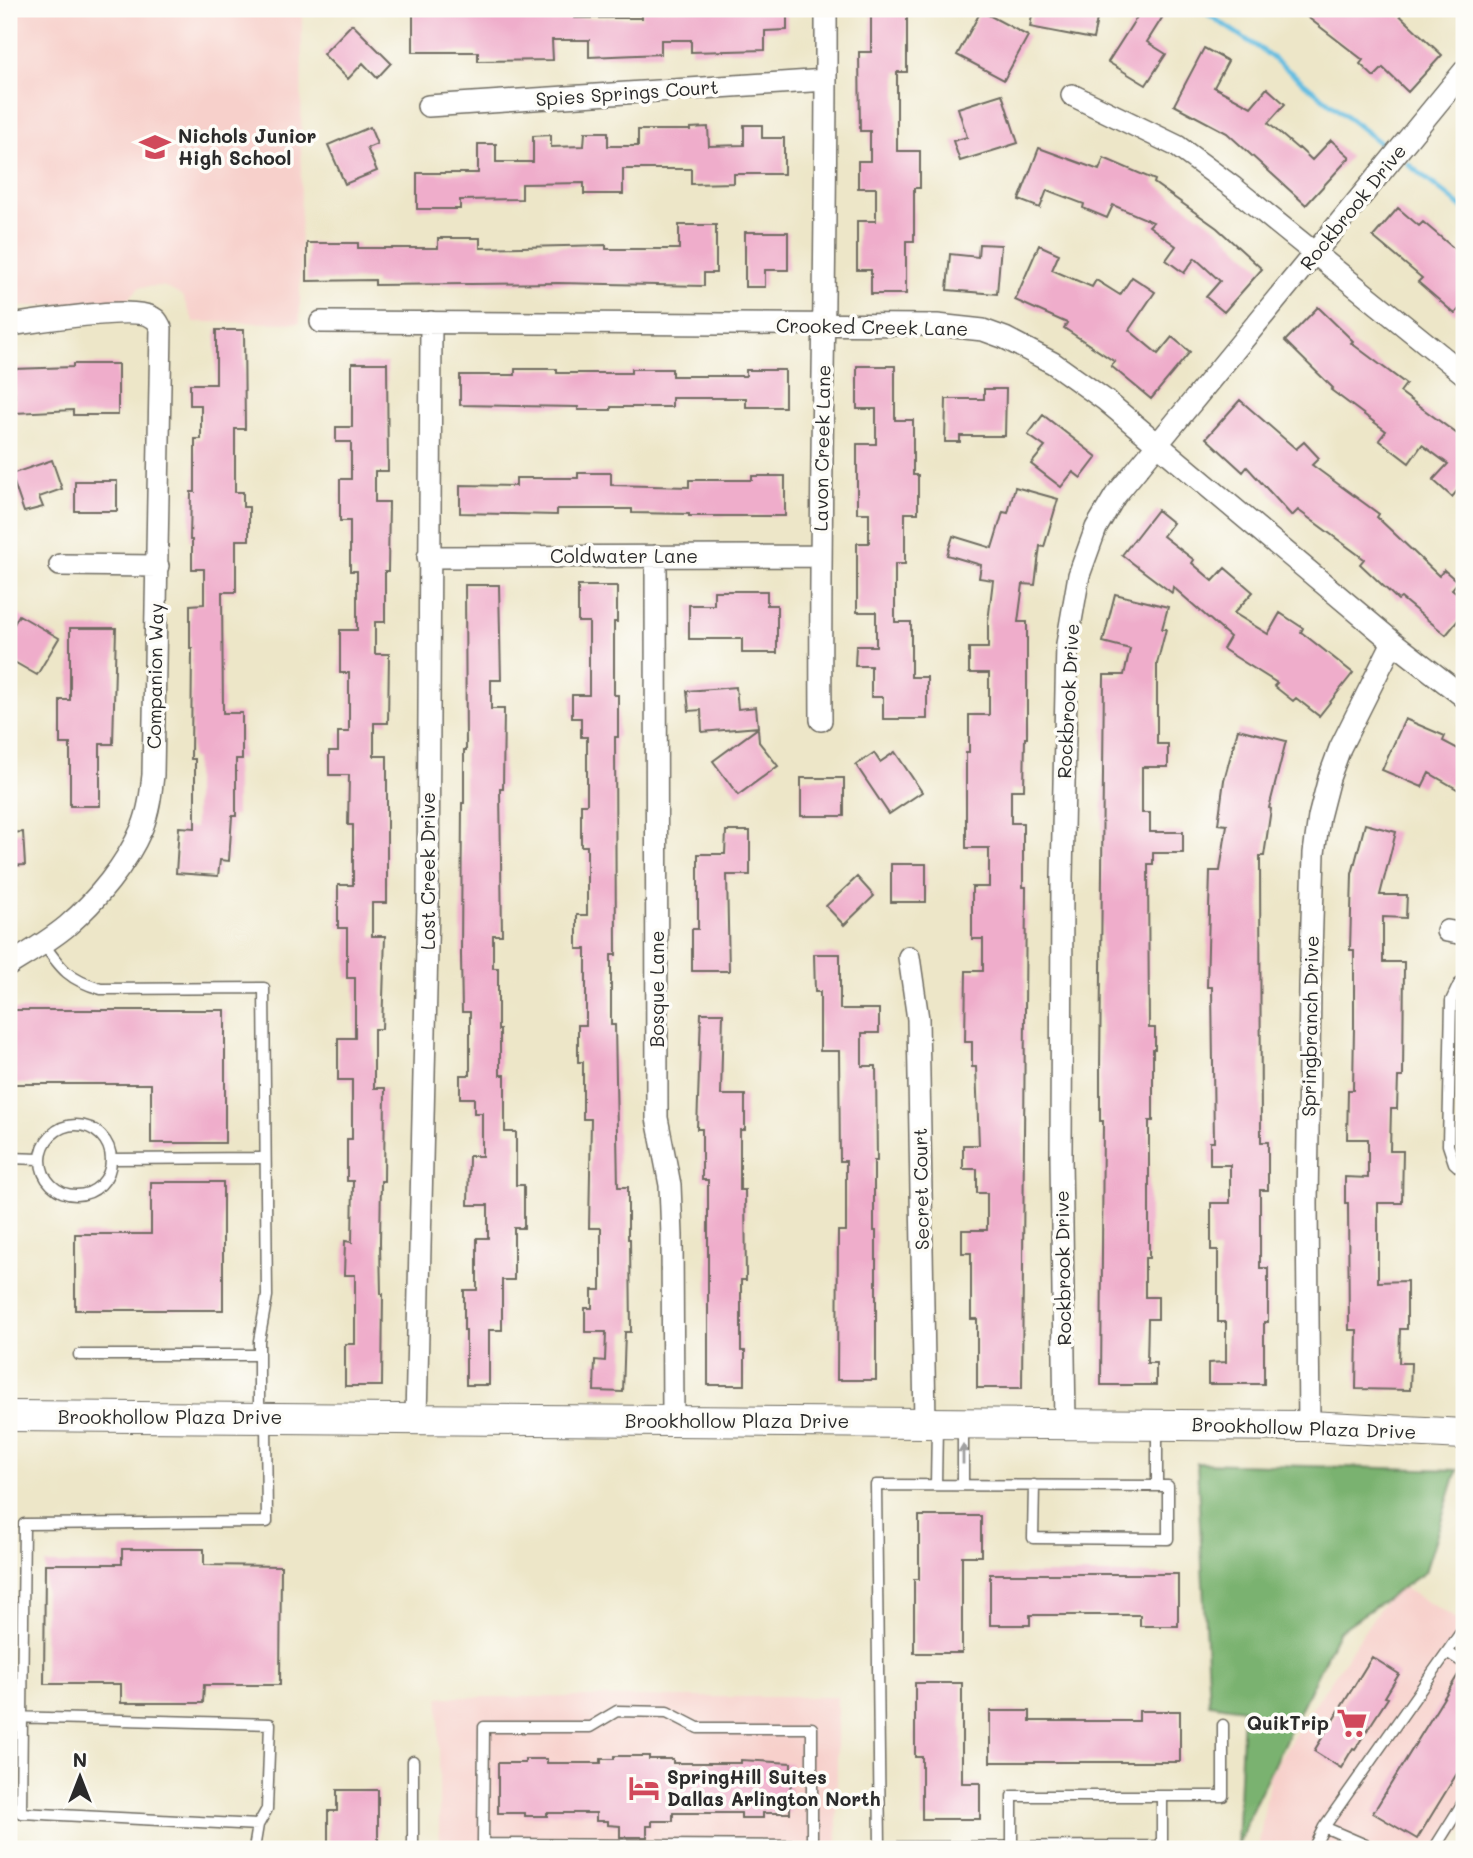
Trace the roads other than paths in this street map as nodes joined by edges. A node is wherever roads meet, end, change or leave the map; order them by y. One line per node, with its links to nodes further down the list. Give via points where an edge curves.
1 (826, 9): 3 (street, Lavon Creek Lane)
2 (1464, 71): 6 (street, Rockbrook Drive)
3 (827, 80): 5 (street, Spies Springs Court); 10 (street, Lavon Creek Lane)
4 (1072, 95): 6 (street, via 1177,146)
5 (428, 106)
6 (1315, 254): 11 (street); 12 (street, Rockbrook Drive)
7 (321, 321): 8 (street, Crooked Creek Lane)
8 (431, 323): 10 (street, Crooked Creek Lane); 15 (street, Lost Creek Drive)
9 (9, 325): 17 (street, Companion Way, via 122,312 148,315 161,328)
10 (825, 326): 12 (street, Crooked Creek Lane, via 937,325 983,330 1053,363); 14 (street, Lavon Creek Lane)
11 (1464, 374)
12 (1157, 444): 18 (street, Crooked Creek Lane); 37 (street, Rockbrook Drive, via 1096,528 1079,575 1067,644 1061,1159)
13 (656, 556): 14 (street, Coldwater Lane); 15 (street, Coldwater Lane); 35 (street, Bosque Lane, via 657,1118 670,1185)
14 (819, 556): 20 (street, Lavon Creek Lane)
15 (428, 557): 34 (street, Lost Creek Drive, via 428,903)
16 (60, 565): 17 (street)
17 (158, 566): 21 (street, Companion Way, via 153,775 142,827 101,890)
18 (1393, 642): 19 (street, Crooked Creek Lane); 39 (street, Springbranch Drive, via 1340,748 1319,817 1314,853 1307,1203)
19 (1464, 697)
20 (821, 720)
21 (43, 943): 23 (street, Companion Way); 27 (lane, via 63,972 80,984 101,989 264,988)
22 (909, 957): 36 (street, Secret Court, via 918,1019)
23 (9, 965)
24 (1464, 981): 29 (lane, via 1451,1002 1448,1145 1454,1163)
25 (9, 1158): 26 (lane)
26 (40, 1158): 28 (lane, via 51,1134 76,1124 104,1139); 28 (lane, via 50,1185 76,1195 97,1188 110,1171)
27 (265, 1158): 28 (lane); 31 (lane, via 267,1296)
28 (111, 1160)
29 (1464, 1172)
30 (79, 1355): 31 (lane)
31 (259, 1355): 33 (lane)
32 (9, 1416): 33 (street, Brookhollow Plaza Drive)
33 (262, 1417): 34 (street, Brookhollow Plaza Drive); 49 (lane, via 267,1522 24,1524)
34 (416, 1418): 35 (street, Brookhollow Plaza Drive)
35 (673, 1420): 36 (street, Brookhollow Plaza Drive)
36 (942, 1422): 37 (street, Brookhollow Plaza Drive); 41 (lane); 42 (lane, one-way to 36)
37 (1065, 1423): 38 (street, Brookhollow Plaza Drive)
38 (1157, 1424): 39 (street, Brookhollow Plaza Drive); 44 (lane)
39 (1309, 1426): 40 (street, Brookhollow Plaza Drive)
40 (1464, 1434)
41 (936, 1485): 42 (lane); 59 (lane, via 876,1485 880,1847)
42 (962, 1485): 43 (lane)
43 (1034, 1485): 44 (lane); 44 (lane, via 1033,1538 1168,1539 1168,1486)
44 (1157, 1486)
45 (1464, 1628): 46 (lane)
46 (1447, 1652): 47 (lane); 55 (lane)
47 (1464, 1663)
48 (9, 1717): 49 (lane)
49 (22, 1718): 54 (lane, via 22,1813); 54 (lane, via 270,1724 267,1809)
50 (1223, 1725): 52 (lane, via 1223,1796)
51 (413, 1760): 62 (lane)
52 (1162, 1796): 57 (lane, via 1012,1796); 60 (lane)
53 (1464, 1801): 65 (lane)
54 (258, 1825): 61 (lane)
55 (1324, 1827): 63 (lane); 64 (lane)
56 (593, 1847): 58 (lane); 58 (lane, via 483,1844 484,1727 590,1727 617,1711 667,1712 698,1728 813,1728)
57 (1012, 1847): 59 (lane); 60 (lane)
58 (813, 1848)
59 (948, 1848)
60 (1162, 1848)
61 (254, 1849)
62 (413, 1849)
63 (1313, 1849)
64 (1375, 1849)
65 (1434, 1849)

